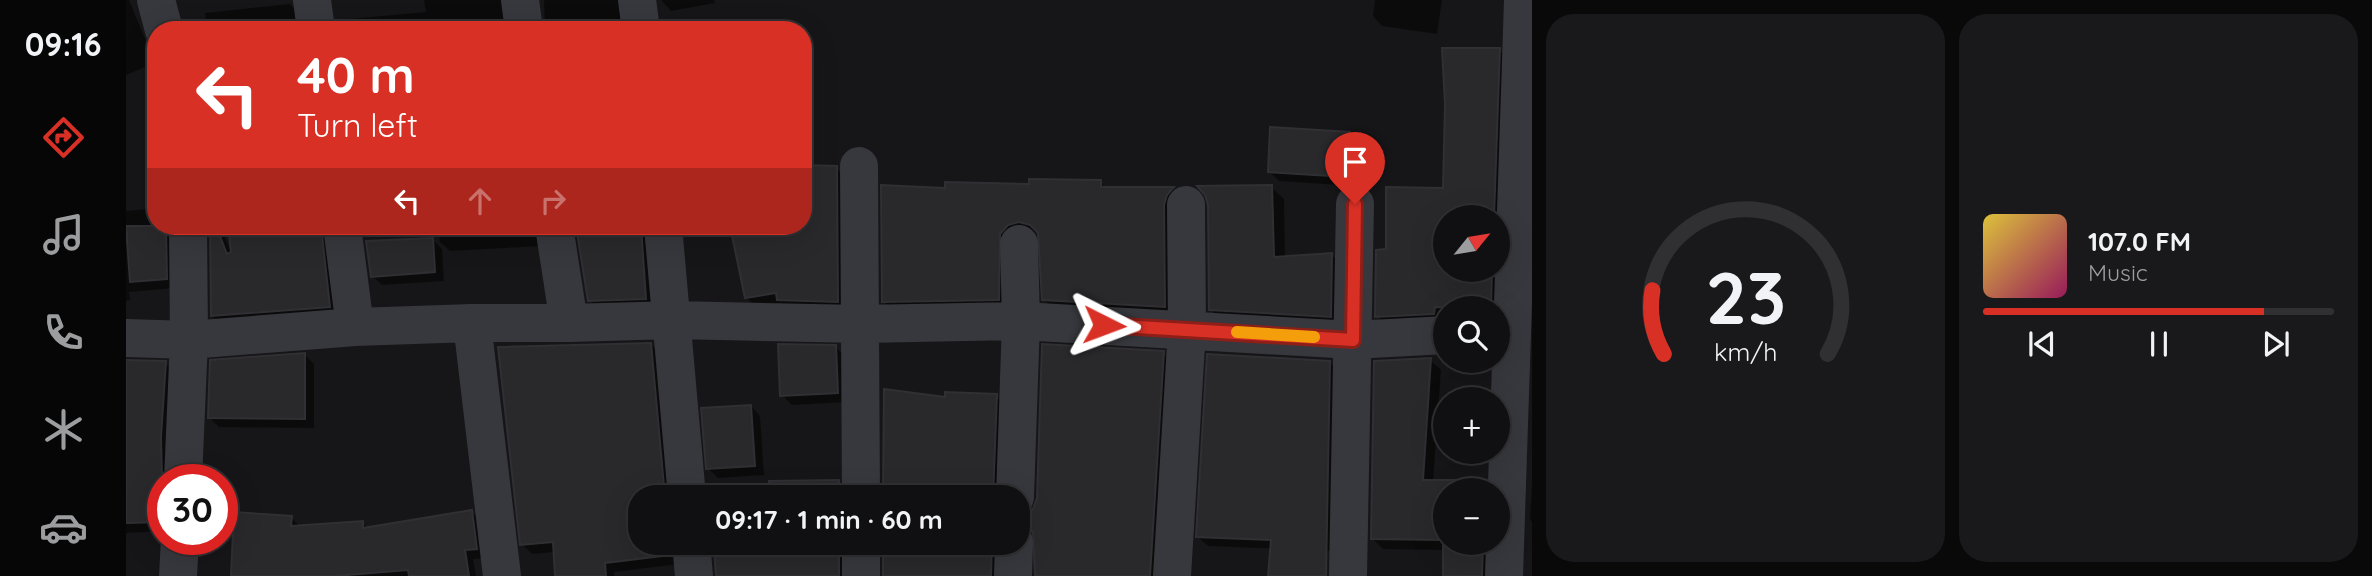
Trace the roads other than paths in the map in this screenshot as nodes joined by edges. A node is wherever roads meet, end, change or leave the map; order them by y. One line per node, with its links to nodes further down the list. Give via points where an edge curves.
1 (156, 0): 6 (street)
2 (312, 0): 7 (street)
3 (520, 0): 8 (street)
4 (637, 0): 9 (street)
5 (1523, 0): 25 (street)
6 (162, 21)
7 (315, 21)
8 (523, 21)
9 (640, 21)
10 (859, 166): 22 (street)
11 (1355, 204): 29 (street)
12 (1186, 205): 24 (street)
13 (188, 235): 28 (street)
14 (343, 235): 23 (street)
15 (555, 235): 21 (street)
16 (664, 235): 18 (street)
17 (1019, 244): 19 (street)
18 (674, 320): 21 (street); 22 (street); 31 (street)
19 (1021, 321): 22 (street); 24 (street); 33 (street)
20 (472, 323): 21 (street); 23 (street); 39 (street)
21 (569, 323)
22 (861, 324): 32 (street)
23 (355, 327): 28 (street)
24 (1188, 329): 29 (street); 43 (street)
25 (1514, 332): 45 (street)
26 (1433, 336): 29 (street)
27 (126, 338): 28 (street)
28 (189, 340): 30 (street)
29 (1353, 340): 44 (street)
30 (184, 464)
31 (686, 485)
32 (861, 485)
33 (1015, 485)
34 (179, 555): 38 (street)
35 (692, 555): 40 (street)
36 (861, 555): 41 (street)
37 (1014, 555): 42 (street)
38 (178, 576)
39 (502, 576)
40 (694, 576)
41 (861, 576)
42 (1013, 576)
43 (1172, 576)
44 (1348, 576)
45 (1504, 576)

